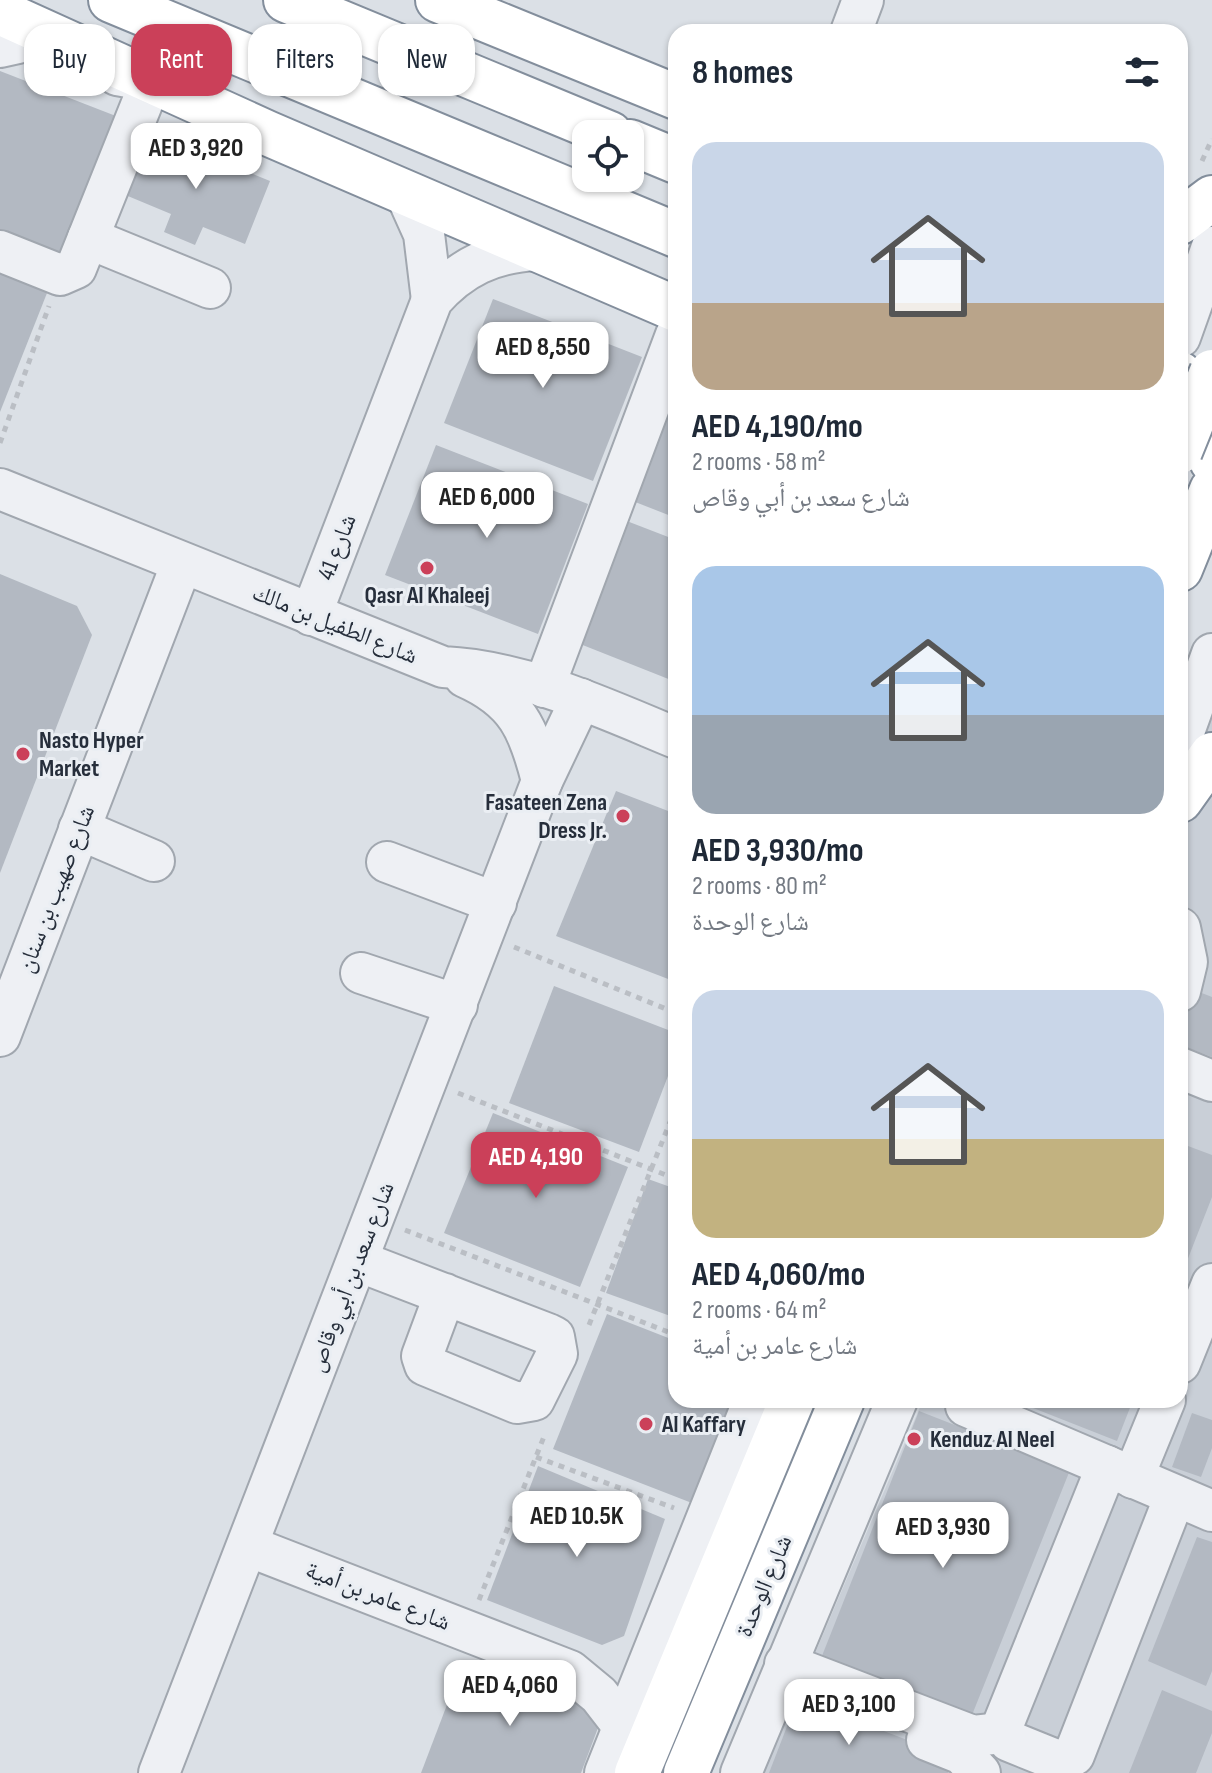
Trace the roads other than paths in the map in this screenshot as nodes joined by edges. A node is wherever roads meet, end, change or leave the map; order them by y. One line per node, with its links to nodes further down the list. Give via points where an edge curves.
1 (111, 0): 17 (highway)
2 (286, 0): 11 (highway)
3 (438, 0): 8 (highway)
4 (863, 0): 5 (street)
5 (854, 24)
6 (5, 34): 7 (highway)
7 (131, 75)
8 (668, 94)
9 (145, 96): 18 (street)
10 (185, 96): 14 (highway)
11 (576, 120)
12 (644, 148): 13 (highway)
13 (668, 158)
14 (406, 194): 20 (highway); 23 (street, شارع 41, via 424,234)
15 (1212, 198): 16 (highway)
16 (1188, 216)
17 (668, 232)
18 (88, 238): 21 (street, via 76,268 60,275); 22 (street)
19 (1212, 247): 25 (street)
20 (537, 250): 23 (street, شارع 41, via 478,262); 24 (highway)
21 (0, 251)
22 (210, 288)
23 (432, 300): 33 (street, شارع 41)
24 (668, 306)
25 (1188, 314)
26 (668, 356): 36 (street)
27 (1212, 372): 29 (highway, bridge)
28 (1188, 405): 29 (highway)
29 (1200, 451): 31 (highway)
30 (0, 489): 32 (street, شارع الطفيل بن مالك)
31 (1188, 522)
32 (182, 563): 33 (street, شارع الطفيل بن مالك); 43 (street, شارع صهيب بن سنان)
33 (311, 615): 35 (street, شارع الطفيل بن مالك)
34 (1212, 654): 38 (street)
35 (443, 667): 36 (street, شارع الطفيل بن مالك, via 492,672); 41 (street, via 481,684 516,713 530,735)
36 (544, 687): 37 (street, شارع الطفيل بن مالك)
37 (581, 699): 39 (street, شارع الطفيل بن مالك); 41 (street, شارع سعد بن أبي وقاص)
38 (1188, 721)
39 (668, 735)
40 (1212, 755): 42 (highway)
41 (542, 781): 46 (street, شارع سعد بن أبي وقاص)
42 (1188, 789)
43 (79, 829): 44 (street); 51 (street, شارع صهيب بن سنان)
44 (154, 861)
45 (387, 862): 46 (street)
46 (489, 919): 50 (street, شارع سعد بن أبي وقاص)
47 (1188, 935): 48 (street)
48 (1212, 957)
49 (361, 973): 50 (street)
50 (457, 1005): 54 (street, شارع سعد بن أبي وقاص)
51 (0, 1036)
52 (1188, 1071): 53 (street)
53 (1212, 1081)
54 (358, 1261): 56 (street); 66 (street, شارع سعد بن أبي وقاص)
55 (1212, 1284): 57 (street)
56 (445, 1294)
57 (1188, 1343)
58 (751, 1408): 68 (street)
59 (789, 1408): 72 (highway, شارع الوحدة)
60 (839, 1408): 73 (highway, شارع الوحدة)
61 (894, 1408): 67 (street)
62 (971, 1408): 64 (street)
63 (1160, 1408): 64 (street)
64 (1120, 1472): 65 (street); 69 (street)
65 (1201, 1500): 69 (street, via 1074,1755 1056,1760 1009,1741)
66 (248, 1546): 68 (street, شارع عامر بن أمية, via 570,1671 599,1695); 70 (street, شارع سعد بن أبي وقاص)
67 (781, 1674): 69 (street, via 973,1736); 74 (street); 75 (street, via 962,1754)
68 (623, 1726): 71 (street)
69 (1002, 1733)
70 (159, 1773)
71 (605, 1773)
72 (637, 1773)
73 (686, 1773)
74 (741, 1773)
75 (985, 1773)

